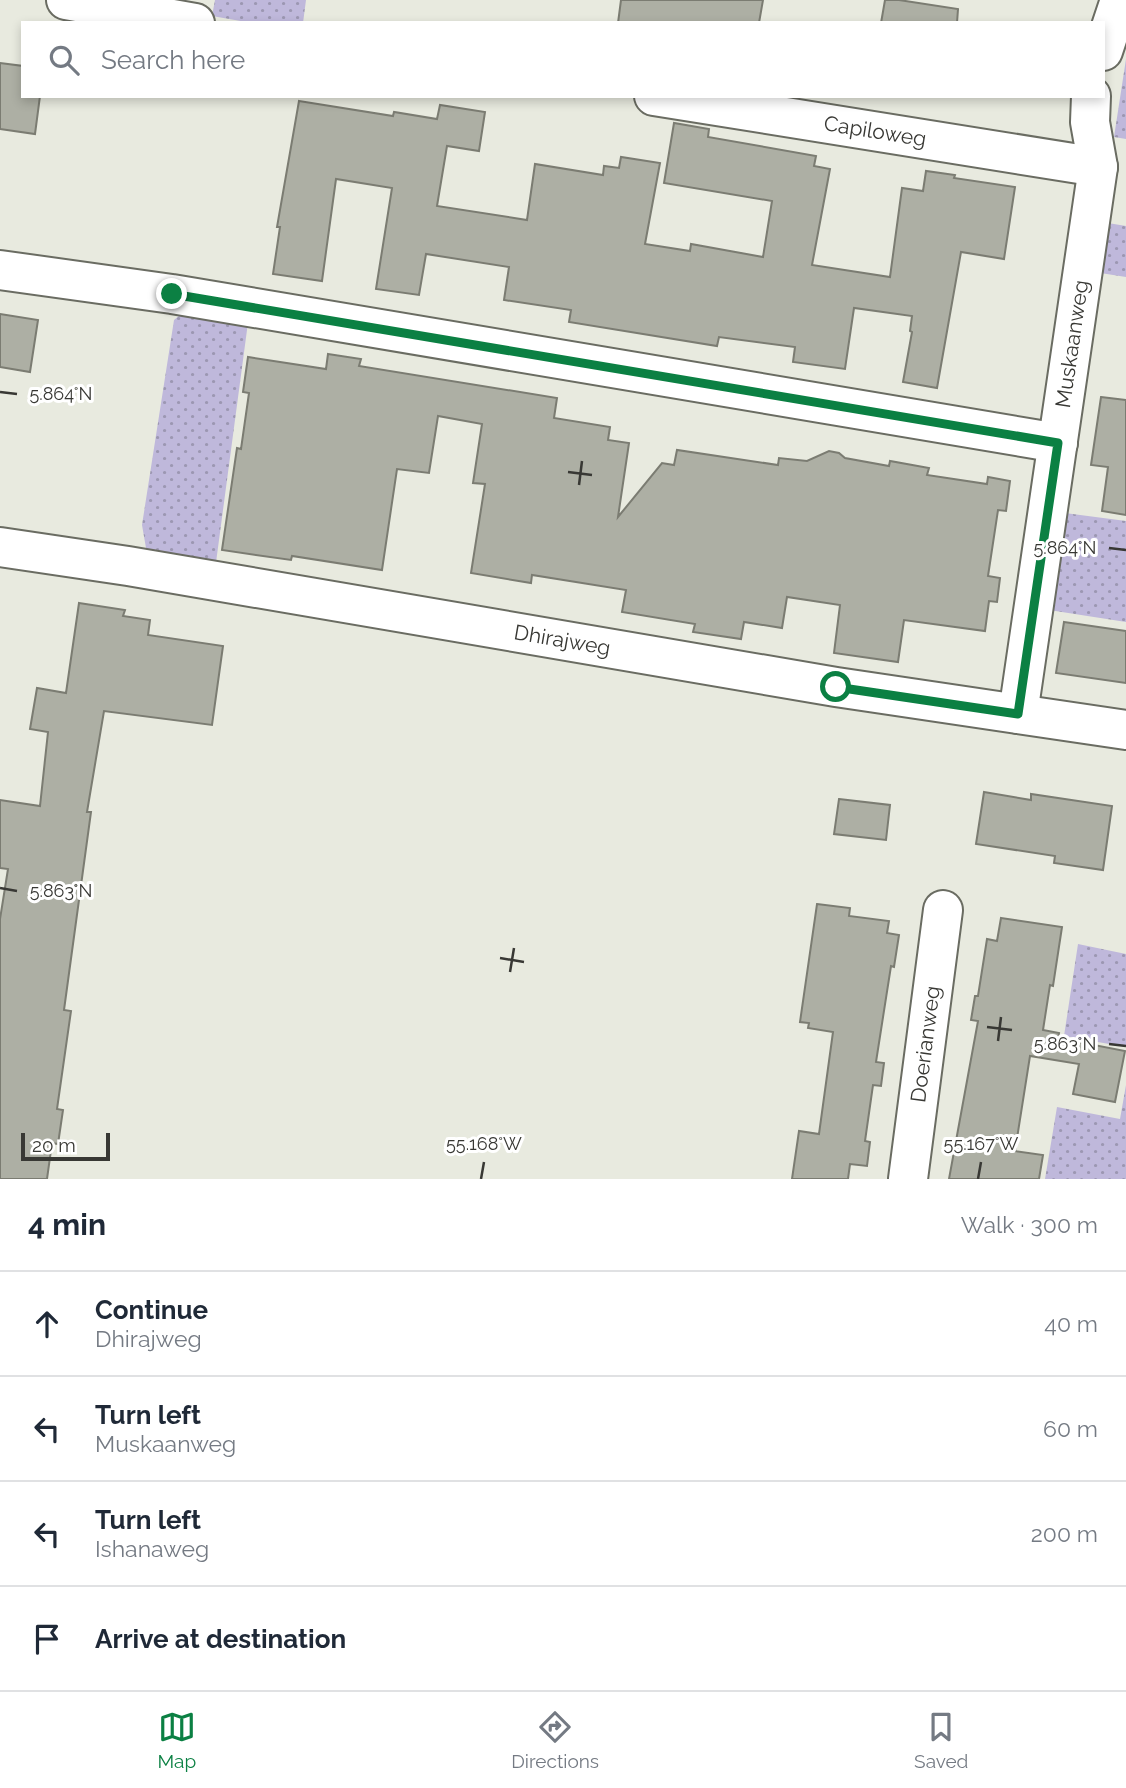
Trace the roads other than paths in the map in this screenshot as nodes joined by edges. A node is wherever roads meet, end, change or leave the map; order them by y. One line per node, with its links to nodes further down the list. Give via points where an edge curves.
1 (66, 0): 3 (street)
2 (1121, 0): 4 (street)
3 (184, 21)
4 (1105, 45)
5 (667, 98): 7 (street, Capiloweg)
6 (1091, 98): 7 (street, Muskaanweg)
7 (1098, 167): 9 (street, Muskaanweg)
8 (0, 270): 9 (street, via 172,294)
9 (1058, 443): 11 (street, Muskaanweg)
10 (0, 547): 11 (street, Dhirajweg)
11 (1018, 714): 12 (street, Dhirajweg)
12 (1126, 730)
13 (943, 909): 14 (street, Doerianweg)
14 (908, 1179)

